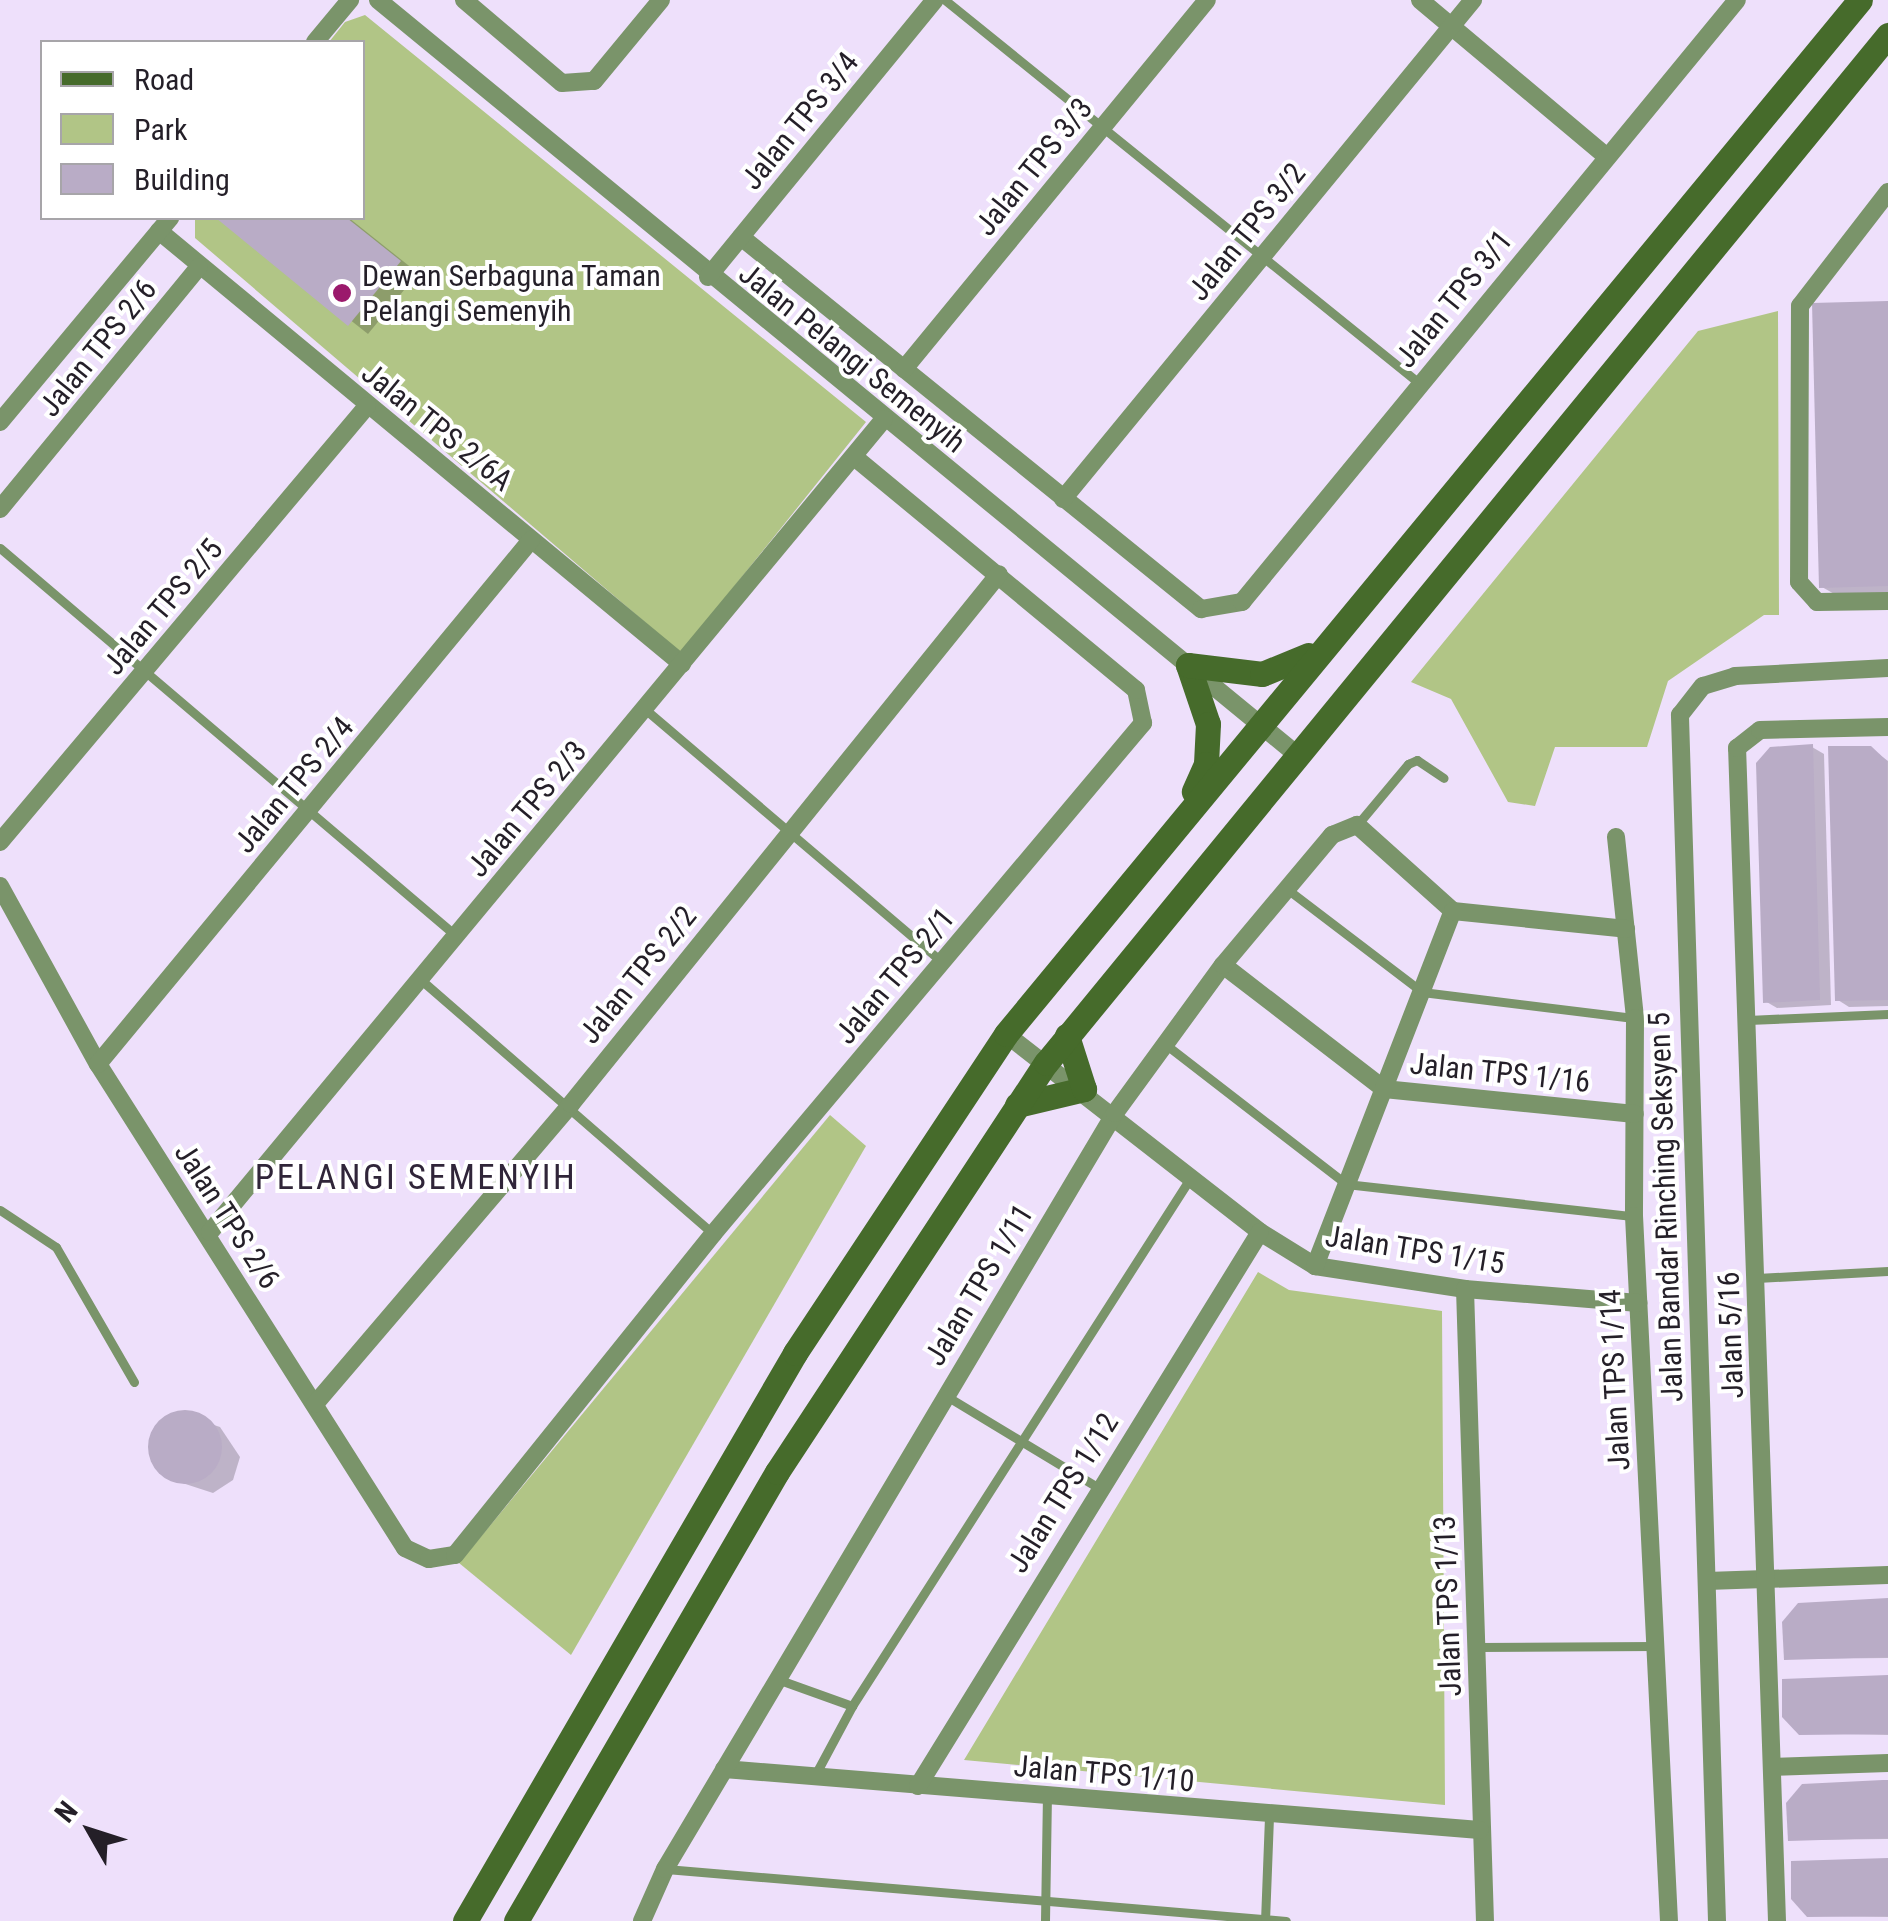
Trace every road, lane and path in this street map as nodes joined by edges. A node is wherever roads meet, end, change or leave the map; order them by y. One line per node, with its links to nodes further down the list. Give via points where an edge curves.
1 (350, 0): 14 (street)
2 (378, 0): 22 (street, Jalan Pelangi Semenyih)
3 (464, 0): 4 (street, via 562,83 594,81)
4 (661, 0)
5 (935, 0): 19 (street, Jalan TPS 3/4)
6 (945, 0): 15 (lane)
7 (1207, 0): 15 (street, Jalan TPS 3/3)
8 (1420, 0): 12 (street)
9 (1473, 0): 12 (street, Jalan TPS 3/2)
10 (1737, 0): 16 (street, Jalan TPS 3/1)
11 (1860, 0): 35 (street)
12 (1451, 26): 16 (street); 20 (street, Jalan TPS 3/2)
13 (1888, 35): 43 (street)
14 (316, 40)
15 (1102, 127): 20 (lane); 23 (street, Jalan TPS 3/3)
16 (1607, 156): 24 (street, Jalan TPS 3/1)
17 (1888, 192): 34 (street, via 1800,306 1799,562 1799,582 1818,602)
18 (165, 224): 21 (street, Jalan TPS 2/6A); 27 (street)
19 (741, 236): 22 (street, Jalan TPS 3/4); 23 (street)
20 (1262, 257): 24 (lane); 29 (street, Jalan TPS 3/2)
21 (199, 268): 25 (street, Jalan TPS 2/6A); 30 (street, Jalan TPS 2/6)
22 (708, 277): 26 (street, Jalan Pelangi Semenyih)
23 (904, 369): 29 (street)
24 (1420, 384): 29 (street, Jalan TPS 3/1, via 1242,602 1201,609)
25 (367, 406): 31 (street, Jalan TPS 2/6A); 39 (street, Jalan TPS 2/5)
26 (884, 419): 28 (street, Jalan TPS 2/3); 37 (street, Jalan Pelangi Semenyih)
27 (0, 422)
28 (854, 457): 33 (street, Jalan TPS 2/1); 36 (street, Jalan TPS 2/3)
29 (1063, 499)
30 (0, 509)
31 (531, 540): 36 (street, Jalan TPS 2/6A); 45 (street, Jalan TPS 2/4)
32 (0, 548): 39 (lane)
33 (998, 574): 48 (street, Jalan TPS 2/2); 56 (street, Jalan TPS 2/1, via 1136,690 1143,723)
34 (1888, 601)
35 (1320, 648): 37 (street, via 1262,674); 41 (street)
36 (682, 664): 40 (street, Jalan TPS 2/3)
37 (1188, 665): 41 (street, Jalan Pelangi Semenyih); 46 (street, via 1208,724 1206,764)
38 (1888, 668): 94 (street, Jalan Bandar Rinching Seksyen 5, via 1735,676 1704,686 1680,714)
39 (147, 669): 45 (lane); 50 (street, Jalan TPS 2/5)
40 (646, 710): 48 (lane); 55 (street, Jalan TPS 2/3)
41 (1258, 722): 43 (street, Jalan Pelangi Semenyih); 46 (street)
42 (1888, 728): 62 (street, Jalan 5/16, via 1760,730 1738,748)
43 (1296, 754): 64 (street)
44 (1444, 778): 47 (lane, Jalan TPS 1/11, via 1417,760 1408,764)
45 (312, 807): 55 (lane); 67 (street, Jalan TPS 2/4)
46 (1179, 823): 63 (street)
47 (1357, 825): 52 (street, Jalan TPS 1/11, via 1332,835); 53 (street)
48 (788, 831): 56 (lane); 70 (street, Jalan TPS 2/2)
49 (1616, 837): 54 (street, Jalan TPS 1/14)
50 (0, 842)
51 (0, 886): 67 (street, Jalan TPS 2/6)
52 (1285, 887): 57 (street, Jalan TPS 1/11); 59 (lane)
53 (1453, 911): 54 (street); 59 (street)
54 (1626, 929): 61 (street, Jalan TPS 1/14)
55 (456, 936): 58 (street, Jalan TPS 2/3)
56 (943, 963): 80 (street, Jalan TPS 2/1)
57 (1223, 965): 65 (street, Jalan TPS 1/11); 69 (street, Jalan TPS 1/16)
58 (420, 979): 70 (lane); 78 (street, Jalan TPS 2/3)
59 (1422, 992): 61 (lane); 69 (street)
60 (1888, 1014): 62 (lane)
61 (1634, 1018): 73 (street, Jalan TPS 1/14)
62 (1748, 1020): 83 (street, Jalan 5/16)
63 (1006, 1034): 66 (street, Jalan TPS 1/15); 109 (street, via 796,1353)
64 (1067, 1036): 66 (street); 68 (street)
65 (1165, 1044): 72 (street, Jalan TPS 1/11); 75 (lane)
66 (1046, 1062): 68 (street, Jalan TPS 1/15); 71 (street)
67 (98, 1064): 78 (street, Jalan TPS 2/6)
68 (1084, 1088): 71 (street); 72 (street, Jalan TPS 1/15)
69 (1384, 1090): 73 (street, Jalan TPS 1/16); 75 (street)
70 (571, 1104): 80 (lane); 88 (street, Jalan TPS 2/2)
71 (1017, 1105): 110 (street, via 777,1472)
72 (1114, 1113): 74 (street, Jalan TPS 1/15); 87 (street, Jalan TPS 1/11)
73 (1635, 1114): 77 (street, Jalan TPS 1/14)
74 (1192, 1175): 79 (street, Jalan TPS 1/15); 89 (lane)
75 (1346, 1184): 77 (lane); 81 (street)
76 (0, 1210): 86 (lane, via 56,1247)
77 (1634, 1216): 85 (street, Jalan TPS 1/14)
78 (210, 1232): 88 (street, Jalan TPS 2/6)
79 (1260, 1232): 81 (street, Jalan TPS 1/15); 90 (street, Jalan TPS 1/12)
80 (713, 1234): 91 (street, Jalan TPS 2/1, via 455,1555)
81 (1316, 1266): 84 (street, Jalan TPS 1/15)
82 (1888, 1271): 83 (lane)
83 (1756, 1278): 93 (street, Jalan 5/16)
84 (1464, 1288): 85 (street, Jalan TPS 1/15); 96 (street, Jalan TPS 1/13)
85 (1638, 1303): 95 (street, Jalan TPS 1/14)
86 (134, 1382)
87 (945, 1395): 89 (lane); 97 (street, Jalan TPS 1/11)
88 (315, 1404): 91 (street, Jalan TPS 2/6, via 405,1548)
89 (1018, 1440): 90 (lane); 98 (lane)
90 (1097, 1486): 103 (street, Jalan TPS 1/12)
91 (429, 1559)
92 (1888, 1574): 93 (street)
93 (1766, 1580): 94 (street); 100 (street, Jalan 5/16)
94 (1707, 1581): 117 (street, Jalan Bandar Rinching Seksyen 5)
95 (1658, 1646): 96 (lane); 116 (street, Jalan TPS 1/14)
96 (1478, 1647): 106 (street, Jalan TPS 1/13)
97 (778, 1679): 98 (lane); 101 (street, Jalan TPS 1/11)
98 (852, 1706): 102 (lane)
99 (1888, 1762): 100 (street)
100 (1772, 1767): 118 (street, Jalan 5/16)
101 (724, 1770): 102 (street, Jalan TPS 1/10); 107 (street, Jalan TPS 1/11)
102 (814, 1777): 103 (street, Jalan TPS 1/10)
103 (918, 1786): 104 (street, Jalan TPS 1/10)
104 (1047, 1796): 105 (street, Jalan TPS 1/10); 108 (lane)
105 (1268, 1816): 106 (street, Jalan TPS 1/10); 113 (lane)
106 (1480, 1830): 115 (street, Jalan TPS 1/13)
107 (665, 1868): 108 (lane); 111 (street, Jalan TPS 1/11)
108 (1045, 1904): 112 (lane); 113 (lane)
109 (465, 1921)
110 (516, 1921)
111 (642, 1921)
112 (1044, 1921)
113 (1265, 1921): 114 (lane)
114 (1286, 1921)
115 (1486, 1921)
116 (1668, 1921)
117 (1717, 1921)
118 (1777, 1921)

